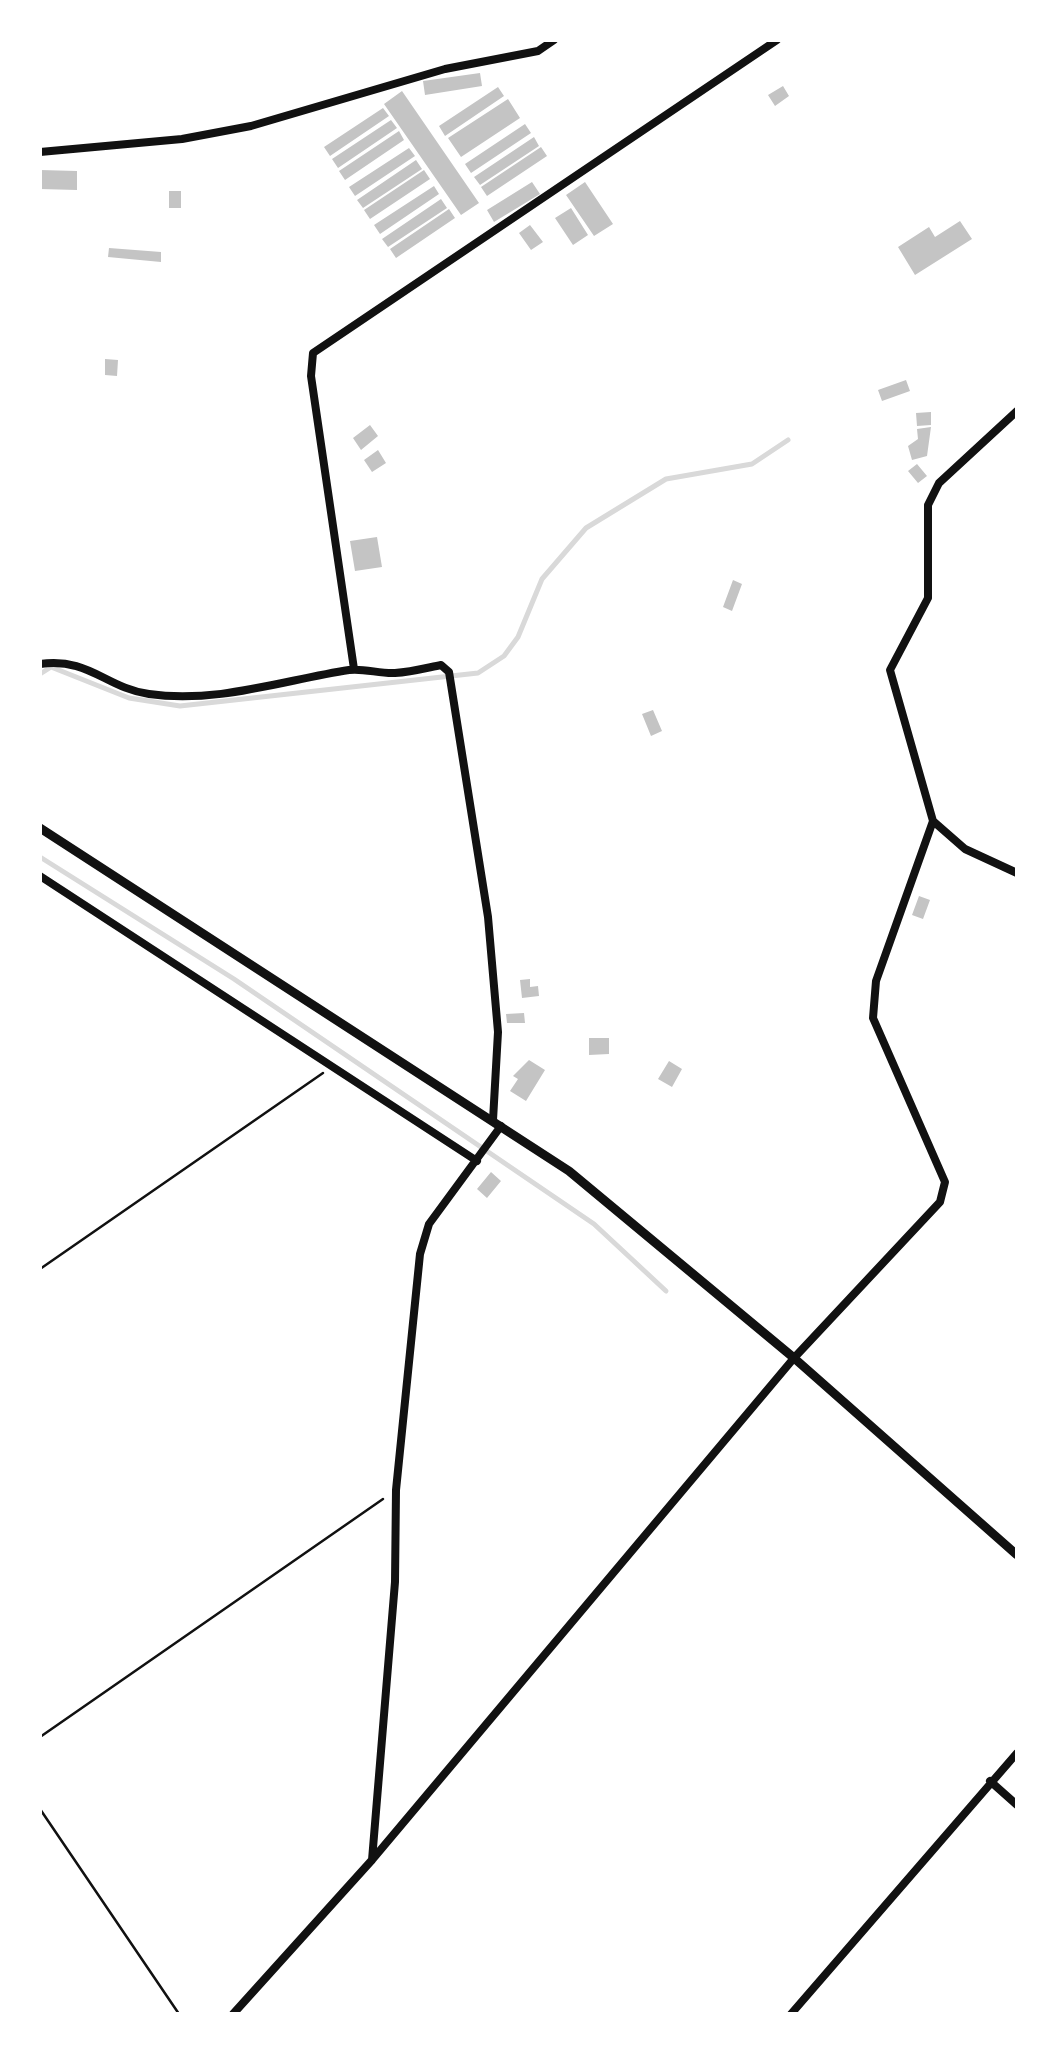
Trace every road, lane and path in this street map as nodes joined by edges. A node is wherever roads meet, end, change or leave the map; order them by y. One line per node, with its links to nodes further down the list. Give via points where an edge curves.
1 (554, 40): 3 (street, via 538,51 445,69 252,126)
2 (777, 40): 6 (street, via 314,352 311,376)
3 (40, 152)
4 (1017, 412): 7 (street, via 939,483 928,505 928,598 890,670)
5 (40, 664): 6 (street, via 84,665 148,694 184,696)
6 (354, 669): 12 (street, via 394,673 442,666 449,672 488,918)
7 (933, 820): 9 (street, via 965,848); 15 (street, via 876,980 873,1018 945,1182 943,1192)
8 (40, 828): 12 (street)
9 (1017, 874)
10 (40, 876): 11 (street)
11 (331, 1068): 13 (street); 14 (path)
12 (497, 1123): 13 (street); 15 (street, via 569,1170)
13 (480, 1157): 16 (street, via 429,1224 420,1254)
14 (40, 1268)
15 (794, 1358): 17 (street); 23 (street)
16 (396, 1490): 18 (path); 23 (street)
17 (1017, 1555)
18 (40, 1736)
19 (1017, 1754): 20 (street)
20 (990, 1781): 21 (street); 26 (street)
21 (1017, 1806)
22 (40, 1809): 24 (path)
23 (372, 1860): 25 (street)
24 (180, 2014)
25 (233, 2014)
26 (791, 2014)

